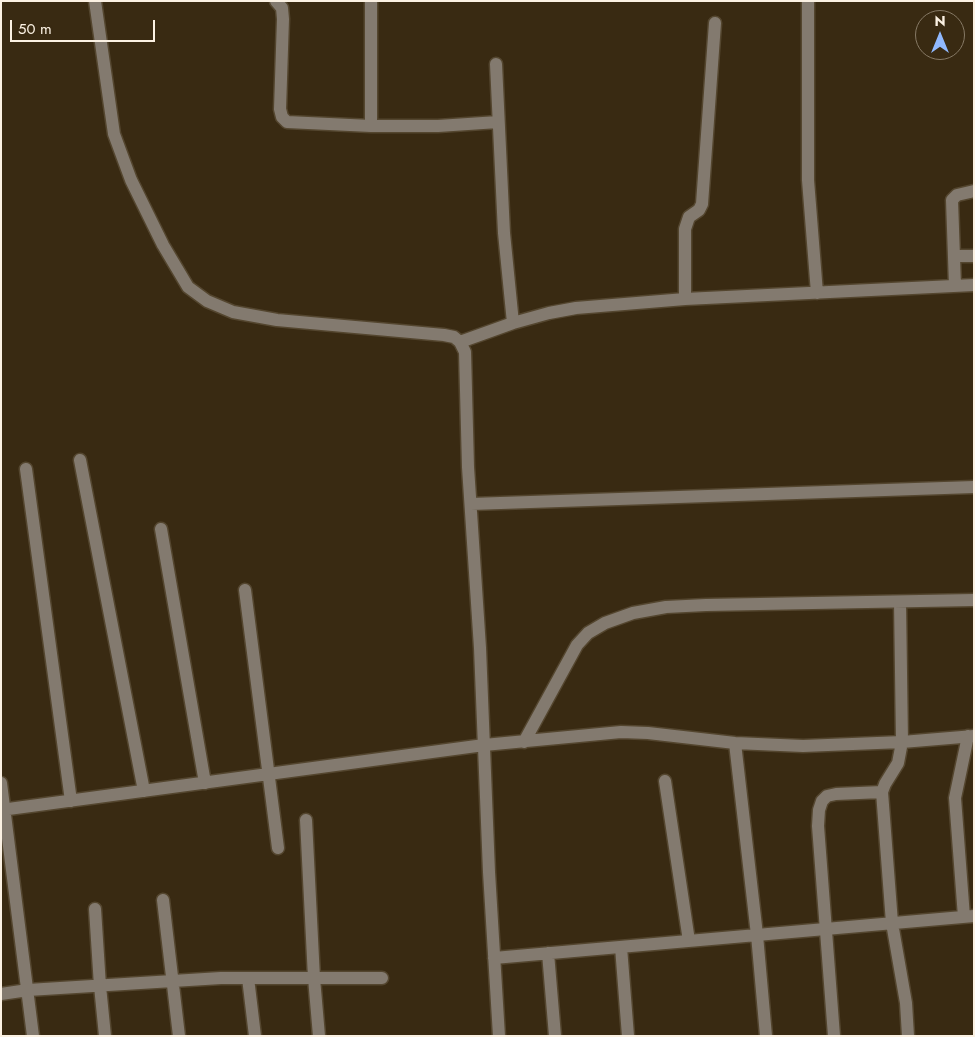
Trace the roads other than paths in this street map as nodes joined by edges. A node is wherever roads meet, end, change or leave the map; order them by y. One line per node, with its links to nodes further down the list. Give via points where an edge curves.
1 (95, 1): 17 (street, via 114,134 131,180 188,287 207,301 233,312 277,320 444,335)
2 (276, 1): 8 (street, via 282,8 283,19 282,118 294,123)
3 (371, 1): 8 (street)
4 (808, 1): 14 (street, via 808,180)
5 (715, 23): 15 (street, via 702,204 689,217 685,229)
6 (496, 64): 7 (street)
7 (498, 122): 8 (street); 16 (street)
8 (371, 126)
9 (974, 191): 10 (street, via 952,200)
10 (954, 256): 11 (street); 13 (street)
11 (974, 256)
12 (974, 285): 13 (street)
13 (955, 286): 14 (street)
14 (817, 293): 15 (street)
15 (685, 299): 16 (street, via 576,308)
16 (513, 323): 17 (street)
17 (460, 342): 21 (street, via 465,352)
18 (80, 460): 35 (street)
19 (26, 469): 37 (street)
20 (974, 487): 21 (street)
21 (471, 504): 30 (street)
22 (161, 529): 33 (street)
23 (245, 590): 31 (street)
24 (974, 600): 25 (street)
25 (900, 602): 27 (street, via 666,607 633,613 605,623 588,633 578,645); 28 (street)
26 (971, 736): 28 (street); 43 (street, via 955,798)
27 (524, 742): 29 (street, via 621,732); 30 (street)
28 (902, 742): 29 (street, via 803,746); 36 (street, via 898,763)
29 (735, 743): 46 (street)
30 (484, 745): 31 (street); 50 (street)
31 (270, 774): 33 (street); 40 (street)
32 (665, 781): 47 (street)
33 (205, 782): 35 (street)
34 (1, 783): 38 (street)
35 (144, 791): 37 (street)
36 (882, 792): 44 (street); 45 (street, via 836,794 822,801 818,826)
37 (72, 800): 38 (street)
38 (4, 810): 56 (street)
39 (306, 820): 52 (street)
40 (278, 848)
41 (163, 900): 54 (street)
42 (95, 909): 55 (street)
43 (969, 917): 44 (street)
44 (892, 923): 45 (street); 68 (street, via 906,1003)
45 (826, 929): 46 (street); 67 (street)
46 (757, 935): 47 (street); 66 (street)
47 (689, 941): 48 (street)
48 (621, 947): 49 (street); 65 (street)
49 (548, 953): 50 (street); 64 (street)
50 (494, 958): 63 (street)
51 (248, 978): 52 (street); 54 (street); 61 (street)
52 (314, 978): 53 (street); 62 (street)
53 (382, 978)
54 (172, 982): 55 (street); 60 (street)
55 (100, 986): 56 (street); 59 (street)
56 (28, 990): 57 (street); 58 (street)
57 (1, 994)
58 (33, 1036)
59 (104, 1036)
60 (179, 1036)
61 (255, 1036)
62 (319, 1036)
63 (499, 1036)
64 (555, 1036)
65 (628, 1036)
66 (766, 1036)
67 (834, 1036)
68 (908, 1036)

